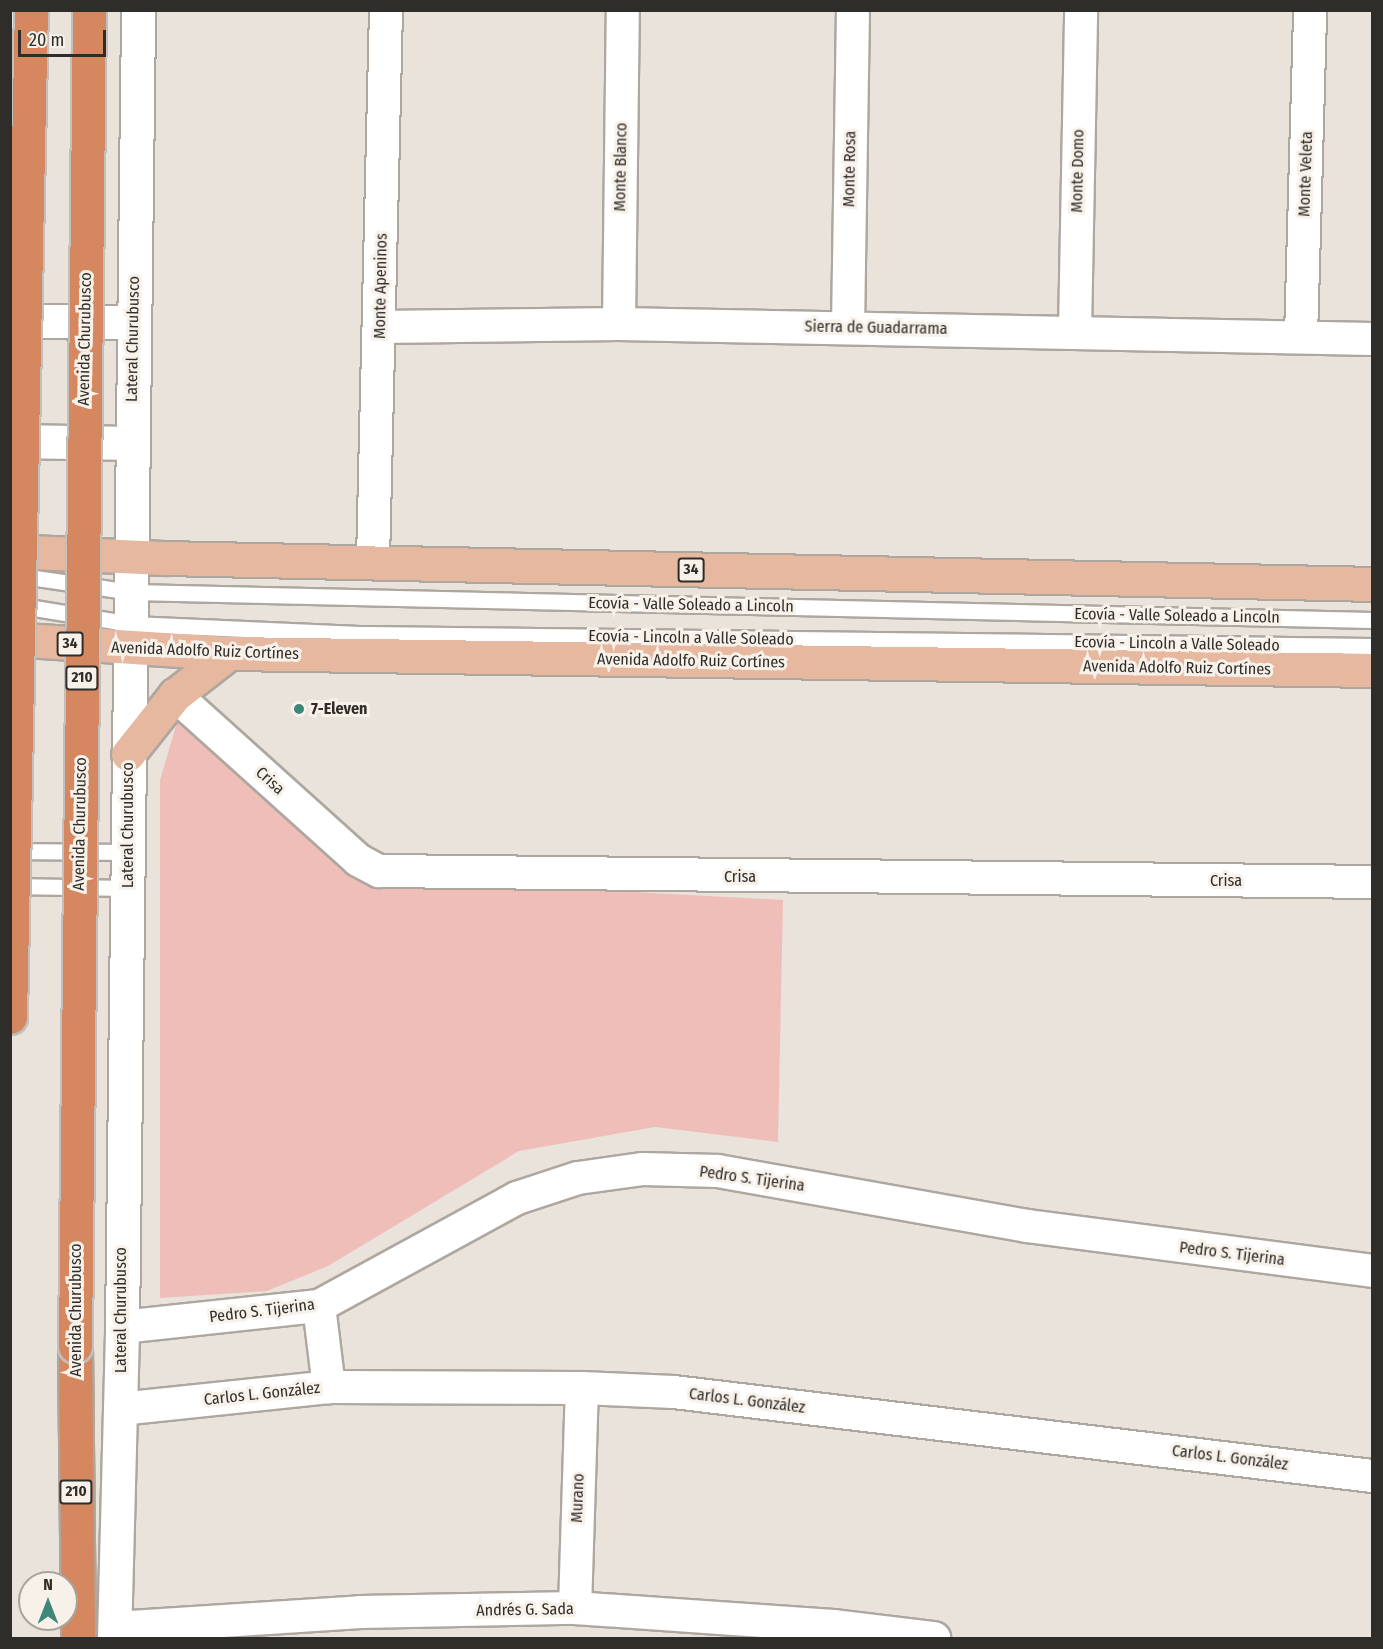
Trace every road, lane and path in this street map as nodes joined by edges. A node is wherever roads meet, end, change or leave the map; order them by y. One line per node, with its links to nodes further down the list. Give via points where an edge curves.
1 (31, 10): 39 (highway, bridge)
2 (89, 10): 50 (highway, Avenida Churubusco / 210, bridge, via 75,1346)
3 (138, 10): 10 (street, Lateral Churubusco)
4 (386, 10): 12 (street, Monte Apeninos)
5 (623, 10): 11 (street, Monte Blanco)
6 (853, 10): 13 (street, Monte Rosa)
7 (1081, 10): 14 (street, Monte Domo)
8 (1310, 10): 15 (street, Monte Veleta)
9 (10, 321): 10 (street)
10 (133, 322): 18 (street, Lateral Churubusco)
11 (619, 324): 12 (street, Sierra de Guadarrama); 13 (street, Sierra de Guadarrama)
12 (380, 327): 21 (street, Monte Apeninos)
13 (848, 328): 14 (street, Sierra de Guadarrama)
14 (1075, 331): 15 (street, Sierra de Guadarrama)
15 (1301, 337): 16 (street, Sierra de Guadarrama)
16 (1372, 339)
17 (10, 441): 18 (street)
18 (133, 443): 20 (street, Lateral Churubusco)
19 (10, 551): 20 (main road, 34)
20 (132, 555): 21 (main road, 34); 24 (street, Lateral Churubusco)
21 (373, 561): 23 (main road, 34)
22 (10, 574): 24 (lane, Ecovía - Valle Soleado a Lincoln)
23 (1372, 585)
24 (132, 591): 26 (lane, Ecovía - Valle Soleado a Lincoln); 27 (street, Lateral Churubusco)
25 (10, 604): 27 (lane, Ecovía - Lincoln a Valle Soleado)
26 (1372, 620)
27 (131, 637): 28 (main road, Avenida Adolfo Ruiz Cortínes / 34); 29 (lane, Ecovía - Lincoln a Valle Soleado, via 365,634); 30 (main road, Avenida Adolfo Ruiz Cortínes / 34); 33 (street, Lateral Churubusco)
28 (10, 639)
29 (1372, 646)
30 (229, 653): 31 (main road, Avenida Adolfo Ruiz Cortínes / 34); 32 (main road)
31 (1372, 670)
32 (175, 695): 33 (main road); 36 (street, Crisa, via 358,860 379,872)
33 (128, 754): 35 (street, Lateral Churubusco)
34 (10, 851): 35 (lane)
35 (127, 852): 38 (street, Lateral Churubusco)
36 (1372, 882)
37 (10, 886): 38 (lane)
38 (128, 888): 42 (street, Lateral Churubusco)
39 (10, 1017)
40 (1372, 1271): 41 (street, Pedro S. Tijerina, via 1027,1226 718,1172 643,1170 578,1178 517,1198)
41 (319, 1306): 42 (street, Pedro S. Tijerina); 43 (street)
42 (122, 1327): 45 (street, Lateral Churubusco)
43 (329, 1387): 44 (street, Carlos L. González); 45 (street, Carlos L. González)
44 (582, 1388): 46 (street, Carlos L. González, via 686,1394); 47 (street, Murano)
45 (120, 1409): 49 (street, Lateral Churubusco)
46 (1372, 1476)
47 (574, 1608): 48 (street, Andrés G. Sada); 49 (street, Andrés G. Sada, via 360,1612)
48 (833, 1632): 51 (street, Andrés G. Sada)
49 (115, 1633)
50 (78, 1638)
51 (934, 1638)

